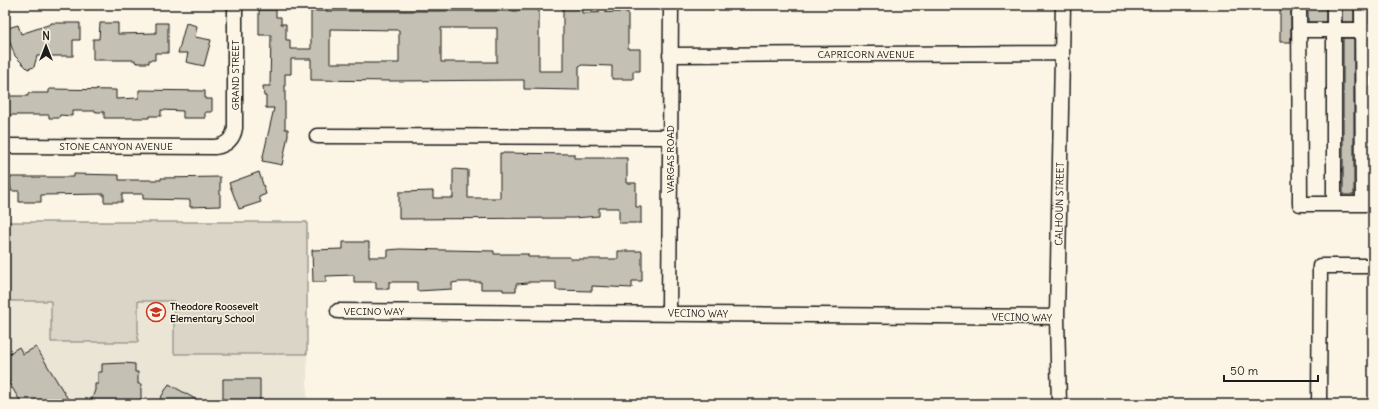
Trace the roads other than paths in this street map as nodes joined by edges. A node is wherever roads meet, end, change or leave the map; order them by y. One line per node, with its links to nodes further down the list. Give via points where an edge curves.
1 (235, 5): 14 (street, GRAND STREET, via 235,128)
2 (670, 5): 11 (street, VARGAS ROAD)
3 (1063, 5): 10 (street, CALHOUN STREET)
4 (1299, 5): 7 (street)
5 (1334, 5): 8 (street)
6 (1362, 5): 9 (street)
7 (1299, 30): 8 (street); 16 (street, via 1300,204)
8 (1334, 30): 9 (street); 16 (street)
9 (1368, 30): 17 (street)
10 (1062, 53): 11 (street, CAPRICORN AVENUE); 21 (street, CALHOUN STREET)
11 (670, 55): 13 (street, VARGAS ROAD)
12 (317, 136): 13 (street)
13 (670, 137): 20 (street, VARGAS ROAD)
14 (227, 143): 15 (street, STONE CANYON AVENUE, via 215,147)
15 (5, 146)
16 (1334, 204): 17 (street)
17 (1368, 204)
18 (1373, 266): 23 (street, via 1320,266)
19 (338, 311): 20 (street, VECINO WAY)
20 (669, 313): 21 (street, VECINO WAY)
21 (1057, 317): 22 (street, CALHOUN STREET)
22 (1059, 404)
23 (1319, 404)

